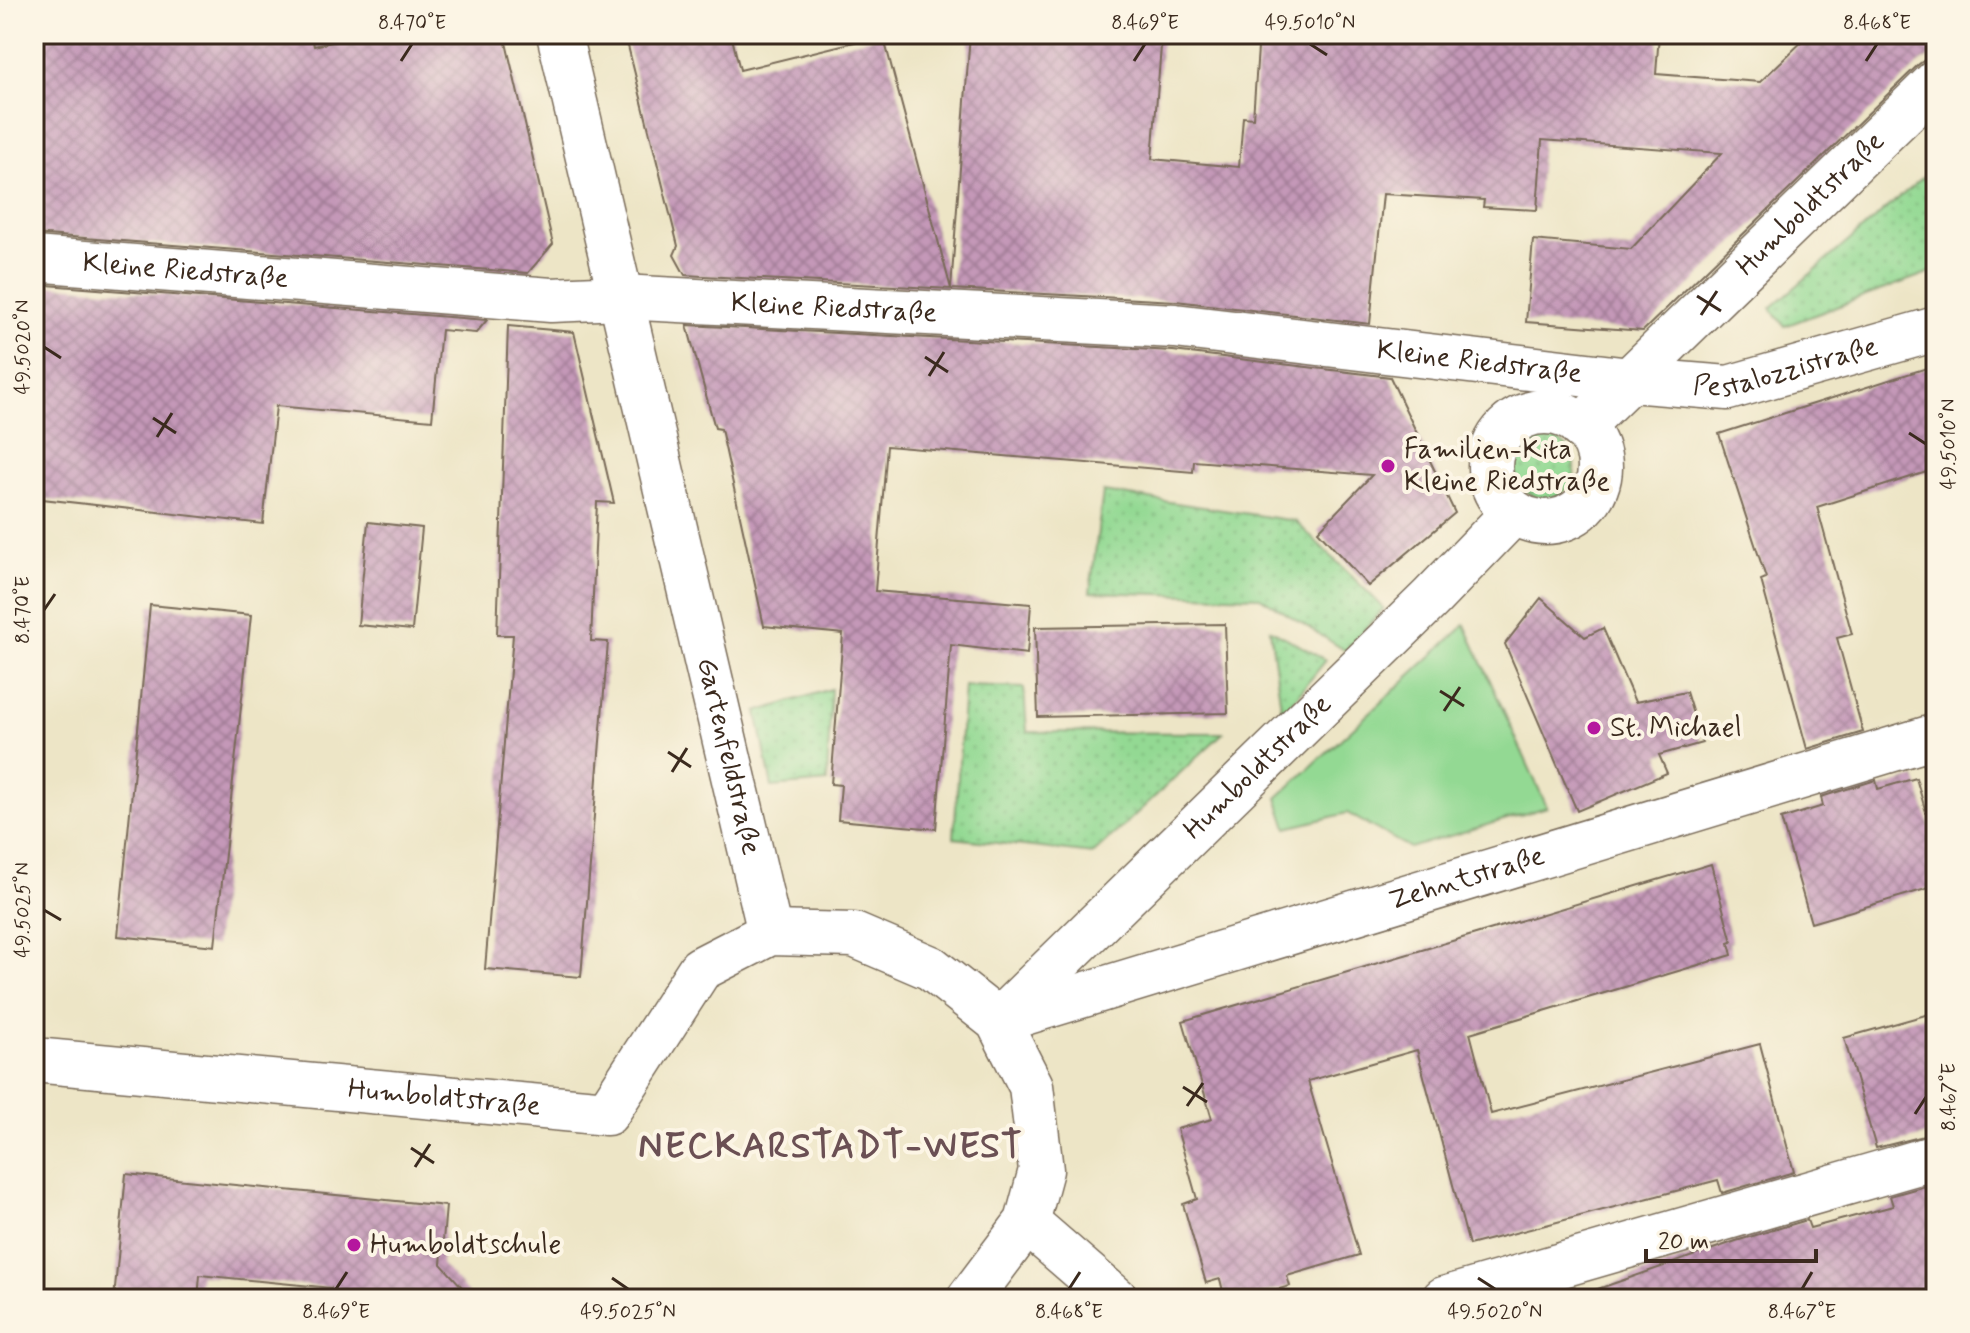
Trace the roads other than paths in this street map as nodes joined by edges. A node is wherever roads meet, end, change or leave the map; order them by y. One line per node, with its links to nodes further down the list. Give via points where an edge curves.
1 (559, 34): 4 (street, Gartenfeldstraße)
2 (1936, 82): 6 (street, Humboldtstraße)
3 (34, 259): 4 (street, Kleine Riedstraße, via 551,300)
4 (621, 297): 6 (street, Kleine Riedstraße, via 1175,326); 10 (street, Gartenfeldstraße)
5 (1936, 329): 6 (street, Pestalozzistraße, via 1728,388)
6 (1630, 380): 7 (street, Humboldtstraße)
7 (1581, 427): 8 (street, via 1597,450 1600,468 1588,500 1559,520 1542,522); 8 (street, via 1559,414 1540,412 1507,426 1490,459 1490,477)
8 (1514, 512): 11 (street, Humboldtstraße)
9 (1936, 736): 11 (street, Zehntstraße)
10 (770, 933): 11 (street, via 854,935 931,968); 12 (street, Humboldtstraße, via 700,969 607,1113)
11 (998, 1021): 14 (street, via 1031,1086 1041,1170)
12 (34, 1060)
13 (1936, 1157): 17 (street)
14 (1027, 1222): 15 (street); 16 (street)
15 (969, 1299)
16 (1116, 1299)
17 (1444, 1299)

